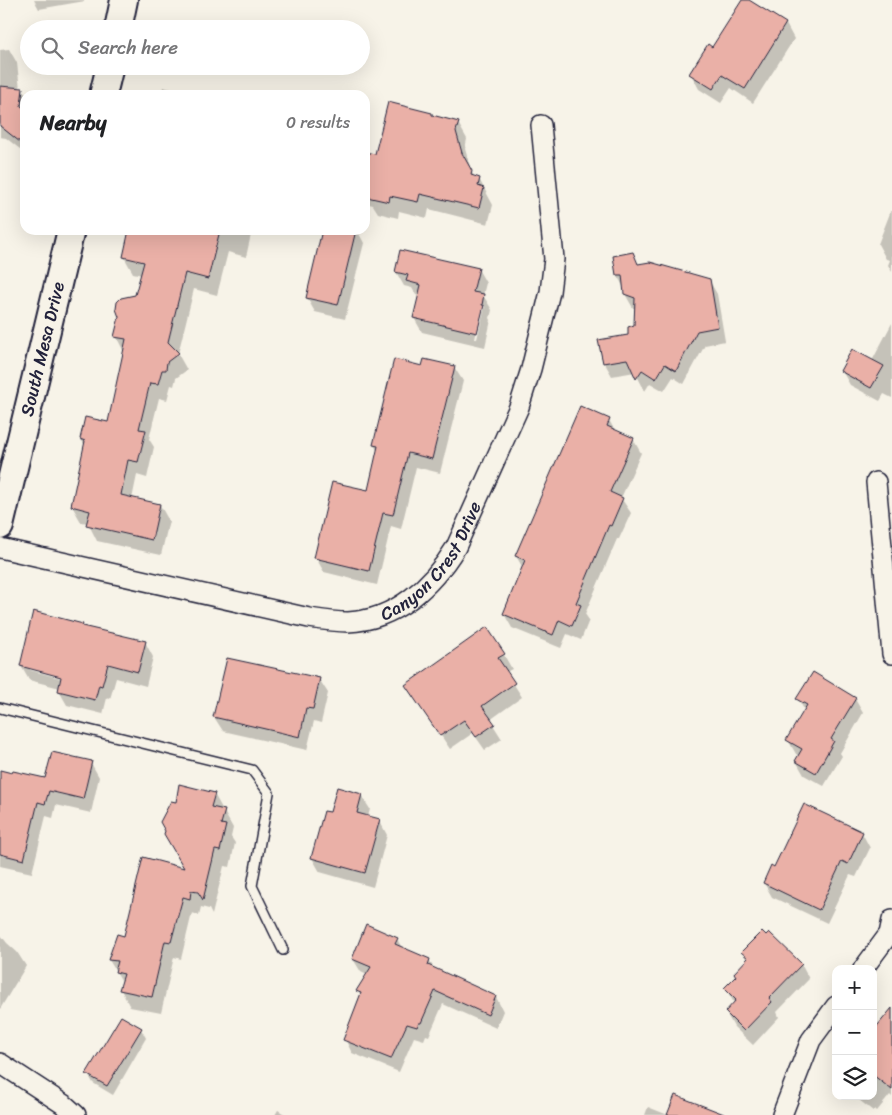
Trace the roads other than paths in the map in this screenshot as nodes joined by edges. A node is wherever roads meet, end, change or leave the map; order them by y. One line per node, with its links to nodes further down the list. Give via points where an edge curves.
1 (124, 0): 2 (street)
2 (120, 20)
3 (108, 75): 4 (street)
4 (104, 90)
5 (542, 125): 9 (street, Canyon Crest Drive, via 554,259 550,292 532,369 519,407 456,547 444,567 416,596 382,615 347,622 329,621)
6 (70, 235): 8 (street, South Mesa Drive)
7 (876, 482): 10 (street)
8 (0, 526)
9 (0, 548)
10 (892, 654)
11 (0, 708): 13 (lane, via 252,770 269,793 252,886)
12 (892, 920): 14 (street, via 889,934)
13 (283, 950)
14 (866, 965)
15 (833, 1010): 18 (street, via 811,1040)
16 (0, 1063): 17 (street)
17 (76, 1115)
18 (782, 1115)

